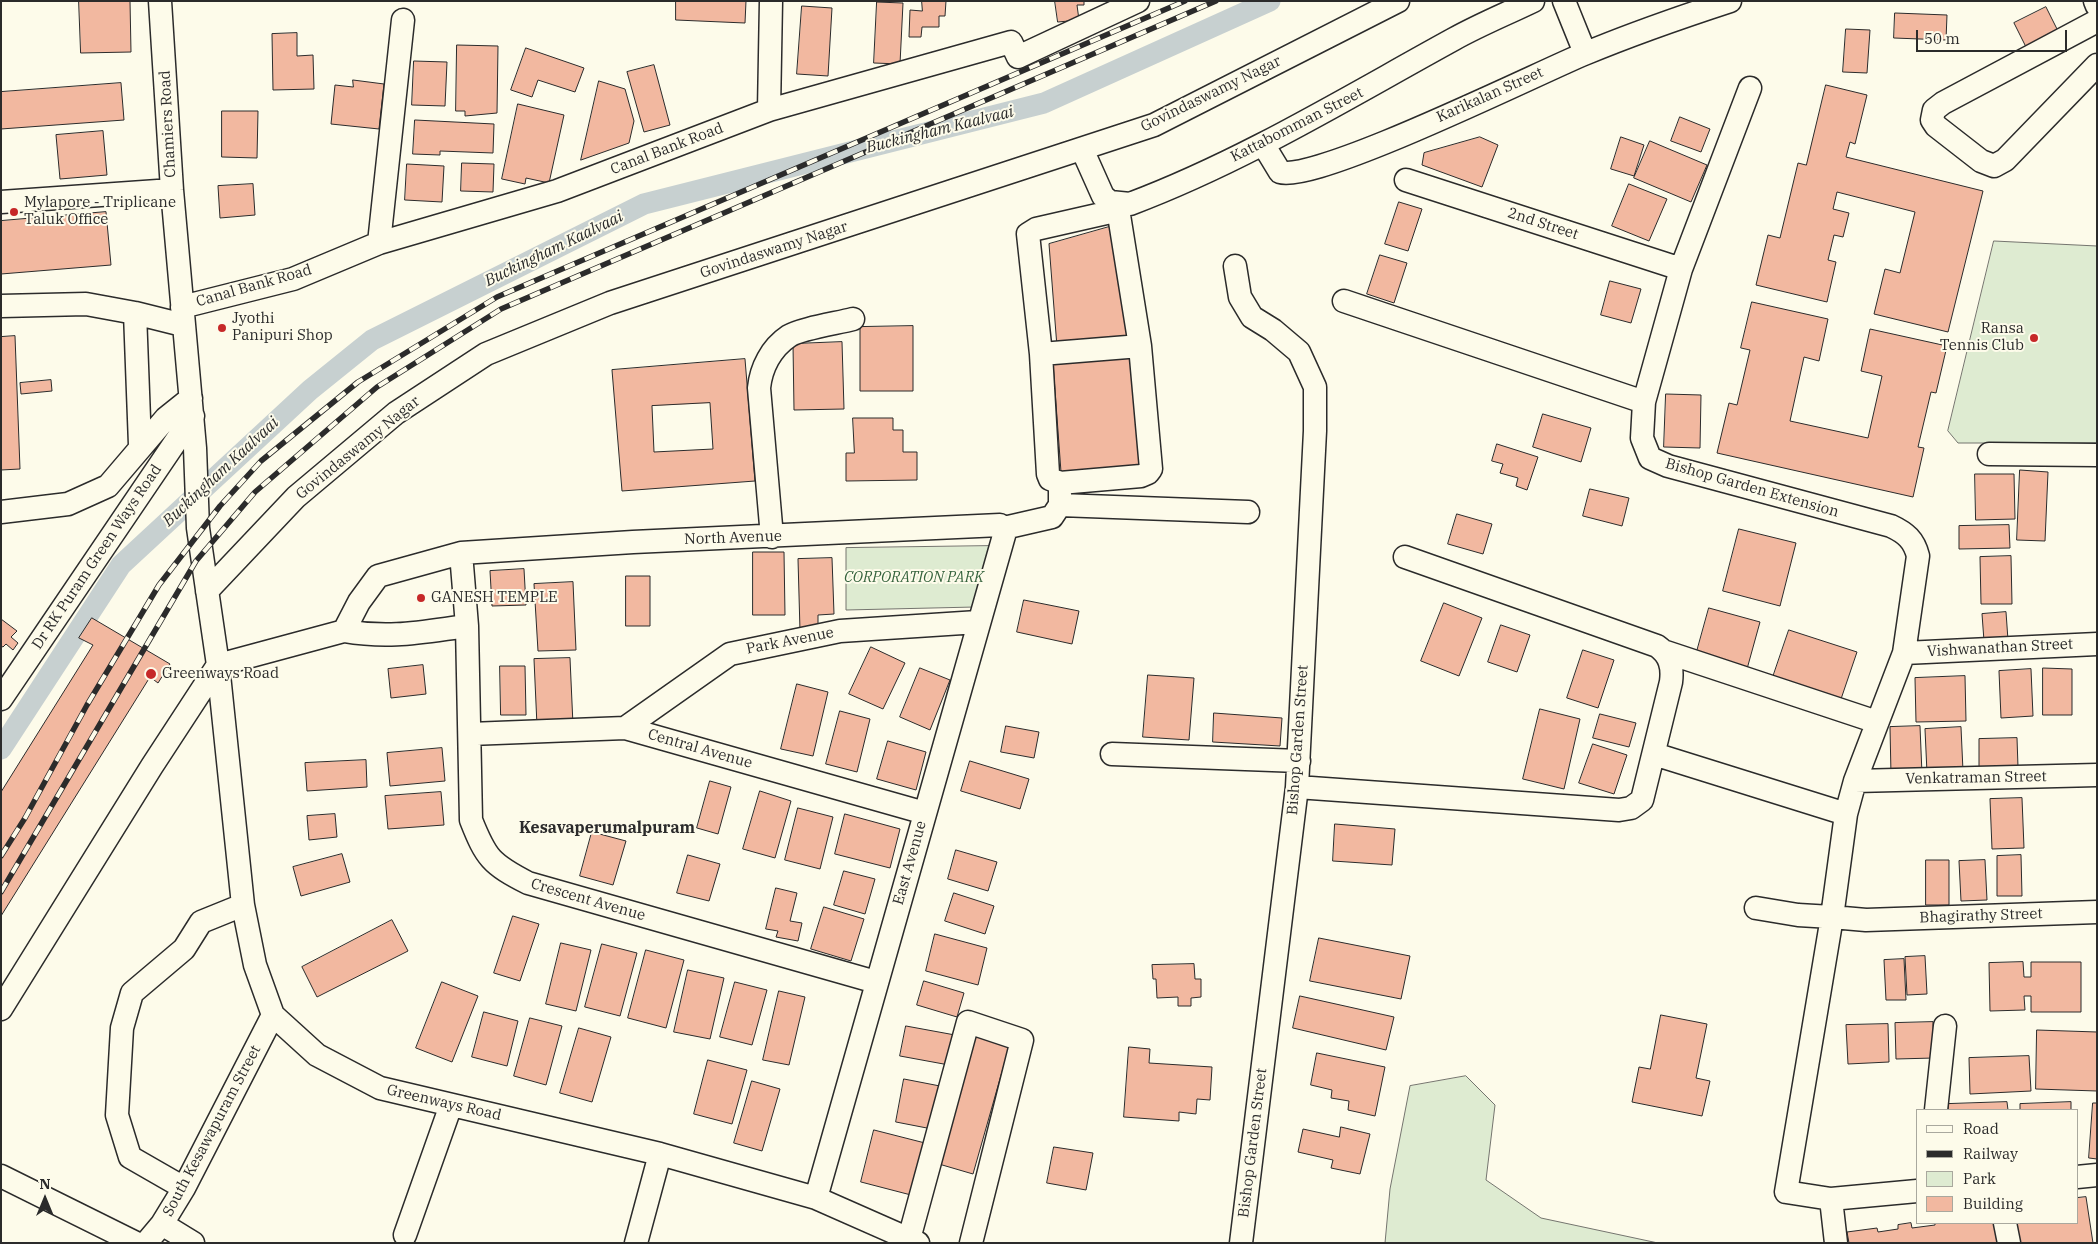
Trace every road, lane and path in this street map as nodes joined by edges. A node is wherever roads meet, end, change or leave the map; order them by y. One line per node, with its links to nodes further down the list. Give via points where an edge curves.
1 (160, 1): 19 (street, Chamiers Road)
2 (771, 1): 15 (street)
3 (1138, 1): 15 (street, Canal Bank Road, via 1018,57 1011,42)
4 (1398, 1): 17 (street, Govindaswamy Nagar, via 1154,126)
5 (1533, 1): 16 (street, Kattabomman Street, via 1455,38)
6 (1564, 1): 12 (street)
7 (1730, 1): 12 (street, Karikalan Street)
8 (2095, 1): 9 (street)
9 (2097, 6)
10 (403, 20): 21 (street)
11 (2097, 21): 13 (street, via 1943,103 1934,110 1932,120 1981,161 1994,166 2005,160)
12 (1585, 53): 16 (street, Karikalan Street, via 1372,148 1315,169 1288,175 1280,172)
13 (2097, 66)
14 (1750, 88): 23 (street, Bishop Garden Extension)
15 (769, 110): 21 (street, Canal Bank Road, via 557,191)
16 (1264, 144): 17 (street, Kattabomman Street, via 1130,204 1110,202 1102,196)
17 (1082, 149): 44 (street, Govindaswamy Nagar, via 610,303 486,354 396,413 296,496)
18 (1406, 180): 23 (street, 2nd Street)
19 (172, 190): 20 (street); 27 (street, Chamiers Road)
20 (1, 202)
21 (379, 243): 27 (street, Canal Bank Road, via 293,279)
22 (1235, 266): 58 (street, Bishop Garden Street, via 1240,297 1252,317 1298,352 1315,387)
23 (1681, 268): 31 (street, Bishop Garden Extension)
24 (1344, 301): 31 (street)
25 (1, 306): 26 (street, via 86,304)
26 (135, 313): 27 (street); 33 (street)
27 (183, 316): 32 (street, Greenways Road)
28 (853, 319): 41 (street, via 790,336 761,371 759,388)
29 (1140, 346): 30 (street); 30 (street, via 1119,215 1115,211 1036,229 1028,234); 36 (street, via 1151,464 1148,473)
30 (1041, 354): 36 (street, via 1048,474 1050,479)
31 (1644, 402): 50 (street, Bishop Garden Extension, via 1642,438 1650,458 1668,466 1891,526 1910,537 1918,556)
32 (192, 407): 33 (street, via 166,418); 44 (street, Greenways Road, via 198,528); 52 (street, Dr RK Puram Green Ways Road)
33 (140, 445): 38 (street, via 108,486 68,504)
34 (1989, 454): 35 (street)
35 (2097, 454)
36 (1060, 482): 37 (street)
37 (1060, 505): 39 (street); 40 (street, North Avenue, via 1052,517)
38 (1, 512)
39 (1248, 512)
40 (1004, 528): 41 (street, North Avenue, via 1000,525); 45 (street, East Avenue)
41 (772, 537): 42 (street, North Avenue)
42 (461, 553): 46 (street, Crescent Avenue); 47 (street, North Avenue, via 378,576)
43 (1405, 557): 49 (street, via 1658,646)
44 (207, 591): 51 (street, Greenways Road)
45 (978, 622): 54 (street, Park Avenue, via 840,631 730,654); 62 (street, East Avenue)
46 (467, 626): 47 (street, via 394,636); 55 (street, Crescent Avenue)
47 (344, 631): 51 (street)
48 (2097, 644): 50 (street, Vishwanathan Street)
49 (1666, 652): 53 (street); 57 (street, via 1672,671 1671,682)
50 (1904, 653): 53 (street)
51 (218, 665): 64 (street, Greenways Road); 69 (street)
52 (1, 699)
53 (1878, 722): 60 (street)
54 (625, 728): 55 (street, Central Avenue); 62 (street, Central Avenue)
55 (470, 734): 68 (street, Crescent Avenue, via 471,820 481,846 498,867 528,883)
56 (1112, 754): 58 (street)
57 (1654, 754): 61 (street, via 1642,800 1626,810); 63 (street)
58 (1299, 761): 61 (street, Bishop Garden Street)
59 (2097, 775): 60 (street, Venkatraman Street)
60 (1855, 781): 63 (street)
61 (1297, 787): 91 (street, Bishop Garden Street)
62 (924, 813): 68 (street, East Avenue)
63 (1846, 814): 67 (street)
64 (243, 905): 70 (street, Greenways Road, via 256,965); 78 (street, via 201,922 184,948 132,993 122,1028 117,1115 130,1158)
65 (1756, 908): 67 (street, Bhagirathy Street)
66 (2097, 912): 67 (street, Bhagirathy Street, via 1866,920)
67 (1832, 917): 81 (street, via 1786,1192)
68 (876, 982): 80 (street, East Avenue)
69 (1, 1008)
70 (273, 1015): 72 (street, Greenways Road, via 317,1054 380,1088); 78 (street, South Kesawapuram Street)
71 (1945, 1026): 73 (street)
72 (452, 1105): 74 (street, Greenways Road); 84 (street)
73 (1936, 1109)
74 (660, 1154): 80 (street, Greenways Road); 89 (street)
75 (2097, 1175): 77 (street)
76 (1, 1176): 86 (street)
77 (2078, 1177)
78 (184, 1188): 82 (street, South Kesawapuram Street)
79 (1916, 1192): 81 (street)
80 (816, 1198): 85 (street, Greenways Road)
81 (1831, 1199): 92 (street)
82 (162, 1224): 87 (street, South Kesawapuram Street); 88 (street)
83 (2005, 1224): 93 (street)
84 (405, 1235)
85 (914, 1241): 90 (street, via 968,1022 1022,1040)
86 (136, 1243)
87 (146, 1243)
88 (193, 1243)
89 (636, 1243)
90 (972, 1243)
91 (1241, 1243)
92 (1836, 1243)
93 (2009, 1243)

